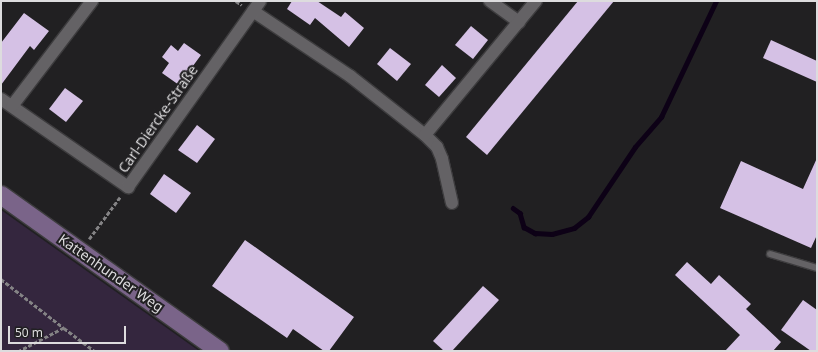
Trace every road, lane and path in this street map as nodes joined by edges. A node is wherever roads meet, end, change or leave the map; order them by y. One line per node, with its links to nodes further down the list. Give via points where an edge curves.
1 (92, 1): 8 (street)
2 (260, 1): 5 (street, Carl-Diercke-Straße)
3 (490, 1): 6 (street)
4 (536, 1): 6 (street)
5 (253, 12): 9 (street, via 350,76); 10 (street, Carl-Diercke-Straße)
6 (519, 22): 9 (street)
7 (1, 98): 8 (street, Carl-Diercke-Straße)
8 (12, 106): 10 (street, Carl-Diercke-Straße)
9 (425, 135): 12 (street, via 436,147 442,159)
10 (128, 187): 13 (path)
11 (1, 195): 13 (street, Kattenhunder Weg)
12 (452, 203)
13 (80, 251): 20 (street, Kattenhunder Weg)
14 (770, 254): 15 (lane)
15 (817, 268)
16 (1, 279): 17 (path)
17 (64, 328): 18 (path); 19 (path)
18 (20, 351)
19 (95, 351)
20 (220, 351)

